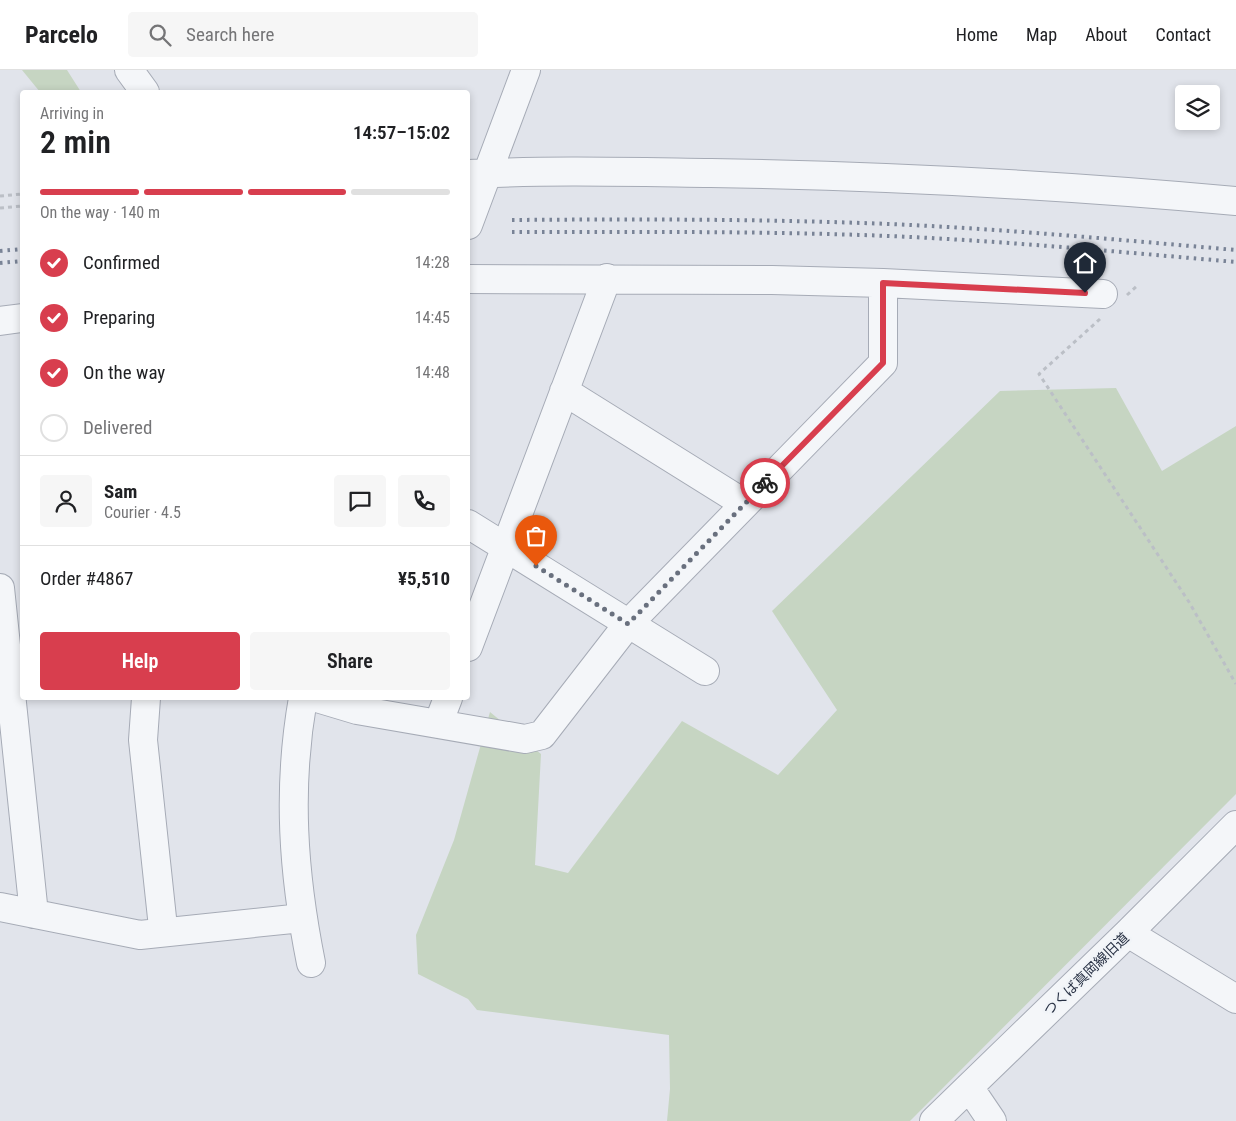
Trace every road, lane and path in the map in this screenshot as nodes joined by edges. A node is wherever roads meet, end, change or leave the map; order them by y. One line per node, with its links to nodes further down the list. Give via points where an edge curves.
1 (129, 70): 3 (street)
2 (526, 70): 4 (street)
3 (144, 90)
4 (477, 173): 7 (street, via 888,177); 10 (street)
5 (20, 194): 6 (path)
6 (0, 196)
7 (1236, 201)
8 (20, 206): 9 (path)
9 (0, 208)
10 (470, 214)
11 (607, 278): 12 (street); 13 (street); 18 (street)
12 (470, 279)
13 (883, 283): 15 (street); 19 (street, via 883,363)
14 (1137, 286): 15 (path)
15 (1110, 303): 27 (path, via 1039,374 1189,602)
16 (20, 318): 17 (street)
17 (0, 321)
18 (564, 391): 19 (street); 21 (street)
19 (745, 504): 24 (street)
20 (470, 525): 21 (street)
21 (505, 547): 24 (street); 25 (street)
22 (0, 590): 23 (street); 35 (street)
23 (20, 598)
24 (628, 624): 26 (street); 32 (street, via 542,735 525,739)
25 (470, 642)
26 (704, 671)
27 (1236, 684)
28 (146, 700): 36 (street, via 143,740)
29 (303, 700): 37 (street, via 296,751 293,822)
30 (324, 700): 32 (street, via 357,710)
31 (447, 700): 32 (street)
32 (438, 724)
33 (1236, 825): 38 (street, つくば真岡線旧道)
34 (0, 906): 35 (street)
35 (34, 914): 37 (street, via 140,935)
36 (162, 918)
37 (302, 918): 39 (street)
38 (1128, 933): 40 (street); 41 (street, つくば真岡線旧道)
39 (311, 963)
40 (1236, 999)
41 (969, 1087): 42 (street, つくば真岡線旧道); 43 (street)
42 (934, 1121)
43 (992, 1121)

